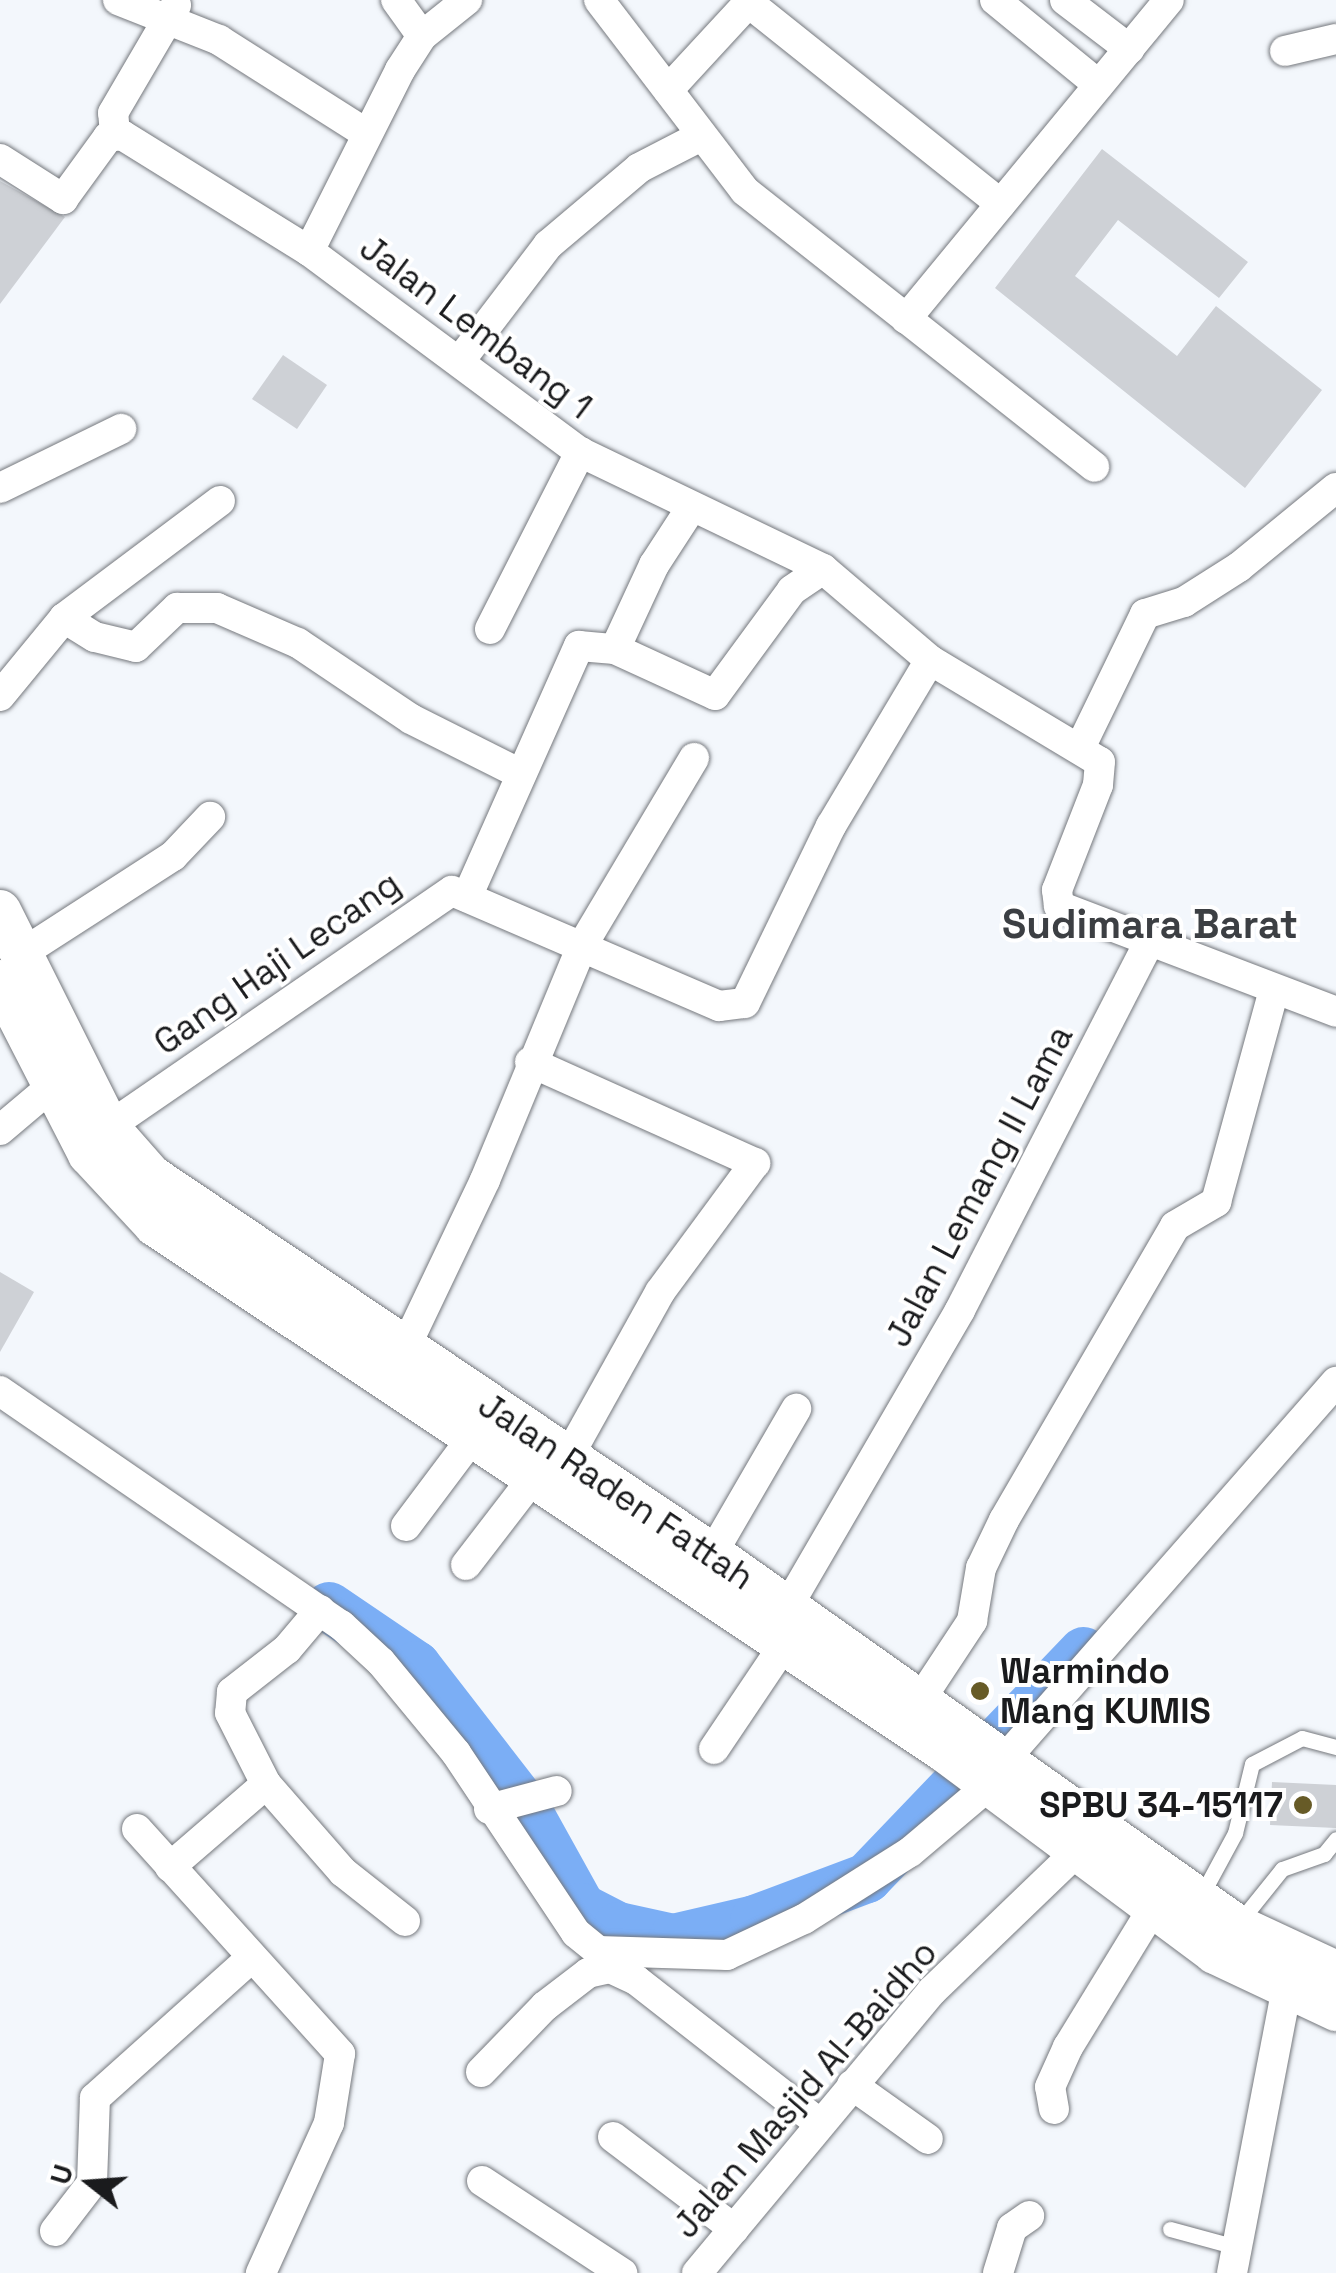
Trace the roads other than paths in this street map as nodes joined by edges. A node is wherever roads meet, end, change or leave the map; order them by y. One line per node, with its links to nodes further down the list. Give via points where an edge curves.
1 (118, 0): 9 (street, via 143,16)
2 (396, 0): 10 (street)
3 (467, 0): 10 (street)
4 (599, 0): 15 (street)
5 (995, 0): 14 (street)
6 (1064, 0): 12 (street)
7 (1170, 0): 12 (street)
8 (750, 2): 15 (street); 20 (street)
9 (174, 9): 16 (street, via 114,112); 17 (street)
10 (422, 36): 17 (street)
11 (1336, 39): 13 (street)
12 (1129, 49): 14 (street)
13 (1285, 51)
14 (1099, 85): 20 (street)
15 (668, 90): 18 (street)
16 (114, 134): 19 (street, via 70,198 54,196); 21 (street, Jalan Lembang 1)
17 (366, 134): 21 (street)
18 (698, 137): 22 (street, via 745,191); 23 (street, via 638,168 548,245)
19 (0, 159)
20 (1001, 204): 22 (street)
21 (309, 251): 23 (street, Jalan Lembang 1)
22 (906, 320): 26 (street)
23 (462, 358): 25 (street, Jalan Lembang 1)
24 (120, 430): 27 (street)
25 (580, 452): 30 (street, Jalan Lembang 1); 33 (street)
26 (1094, 467)
27 (0, 488)
28 (1336, 488): 37 (street, via 1239,566 1184,602 1145,614)
29 (220, 500): 32 (street)
30 (692, 508): 31 (street, Jalan Lembang 1); 34 (street, via 654,565)
31 (823, 569): 34 (street, via 792,590 714,694); 35 (street, Jalan Lembang 1)
32 (64, 618): 36 (street); 39 (street, via 95,637 136,647 177,608 217,608 298,643 411,719 448,731)
33 (490, 629)
34 (615, 649): 39 (street, via 579,646)
35 (930, 660): 37 (street, Jalan Lembang 1); 44 (street, via 831,826 745,1003 719,1006)
36 (0, 696)
37 (1080, 748): 43 (street, via 1102,770 1056,901)
38 (694, 758): 44 (street)
39 (522, 774): 41 (street)
40 (210, 817): 45 (street, via 174,856)
41 (468, 898): 44 (street); 50 (street, Gang Haji Lecang, via 452,891 435,898)
42 (0, 911): 45 (main road, Jalan Raden Fattah)
43 (1150, 941): 46 (street); 62 (street, Jalan Lemang II Lama, via 960,1310)
44 (582, 946): 48 (street)
45 (11, 967): 49 (main road, Jalan Raden Fattah); 50 (main road, Jalan Raden Fattah)
46 (1274, 990): 47 (street); 63 (street, via 1216,1202 1175,1226 1004,1520 982,1568 972,1621)
47 (1336, 1012)
48 (530, 1062): 52 (street, via 486,1180); 57 (street, via 755,1162 741,1189 704,1223)
49 (52, 1086): 51 (street); 56 (main road, Jalan Raden Fattah, via 90,1154 156,1225)
50 (108, 1127): 52 (main road, Jalan Raden Fattah, via 151,1176)
51 (0, 1130)
52 (404, 1350): 57 (main road, Jalan Raden Fattah)
53 (1336, 1382): 67 (street)
54 (4, 1405): 61 (street)
55 (796, 1409): 59 (street)
56 (472, 1438): 57 (main road, Jalan Raden Fattah); 58 (street)
57 (550, 1468): 59 (main road, Jalan Raden Fattah); 60 (street); 62 (main road, Jalan Raden Fattah)
58 (406, 1526)
59 (712, 1554): 62 (main road, Jalan Raden Fattah)
60 (466, 1564)
61 (320, 1610): 68 (street, via 228,1699); 70 (street, via 381,1662)
62 (780, 1629): 63 (main road, Jalan Raden Fattah); 64 (main road, Jalan Raden Fattah); 66 (street, Jalan Lemang II Lama)
63 (920, 1700): 64 (main road, Jalan Raden Fattah)
64 (950, 1739): 67 (main road, Jalan Raden Fattah)
65 (1336, 1748): 75 (lane, via 1302,1738 1252,1764 1235,1833)
66 (714, 1749)
67 (992, 1769): 70 (street, via 910,1852 804,1920 727,1955 662,1958 598,1951 576,1933); 73 (main road, Jalan Raden Fattah)
68 (266, 1784): 74 (street); 76 (street, via 343,1872)
69 (557, 1791): 70 (street)
70 (500, 1804)
71 (137, 1828): 74 (street)
72 (1336, 1840): 77 (lane, via 1324,1854 1282,1869)
73 (1089, 1841): 75 (main road, Jalan Raden Fattah); 83 (street, Jalan Masjid Al-Baidho, via 932,1991)
74 (170, 1867): 78 (street)
75 (1177, 1912): 77 (main road, Jalan Raden Fattah); 84 (street, via 1068,2047 1050,2087)
76 (405, 1921)
77 (1226, 1939): 79 (main road, Jalan Raden Fattah); 80 (main road, Jalan Raden Fattah)
78 (250, 1959): 92 (street, via 94,2098 92,2183); 95 (street, via 340,2054 329,2123)
79 (1336, 1972)
80 (1286, 1992): 81 (main road, Jalan Raden Fattah); 93 (street)
81 (1336, 2010)
82 (481, 2072): 85 (street, via 545,2006 588,1972 610,1968 636,1980)
83 (852, 2086): 85 (street, Jalan Masjid Al-Baidho); 87 (street)
84 (1054, 2110)
85 (820, 2123): 90 (street, Jalan Masjid Al-Baidho)
86 (613, 2137): 90 (street)
87 (928, 2139)
88 (482, 2182): 96 (street)
89 (1029, 2216): 97 (street, via 1012,2228)
90 (734, 2229): 94 (street, Jalan Masjid Al-Baidho)
91 (1170, 2229): 93 (lane)
92 (54, 2231)
93 (1232, 2259)
94 (712, 2269)
95 (265, 2272)
96 (622, 2273)
97 (998, 2273)

